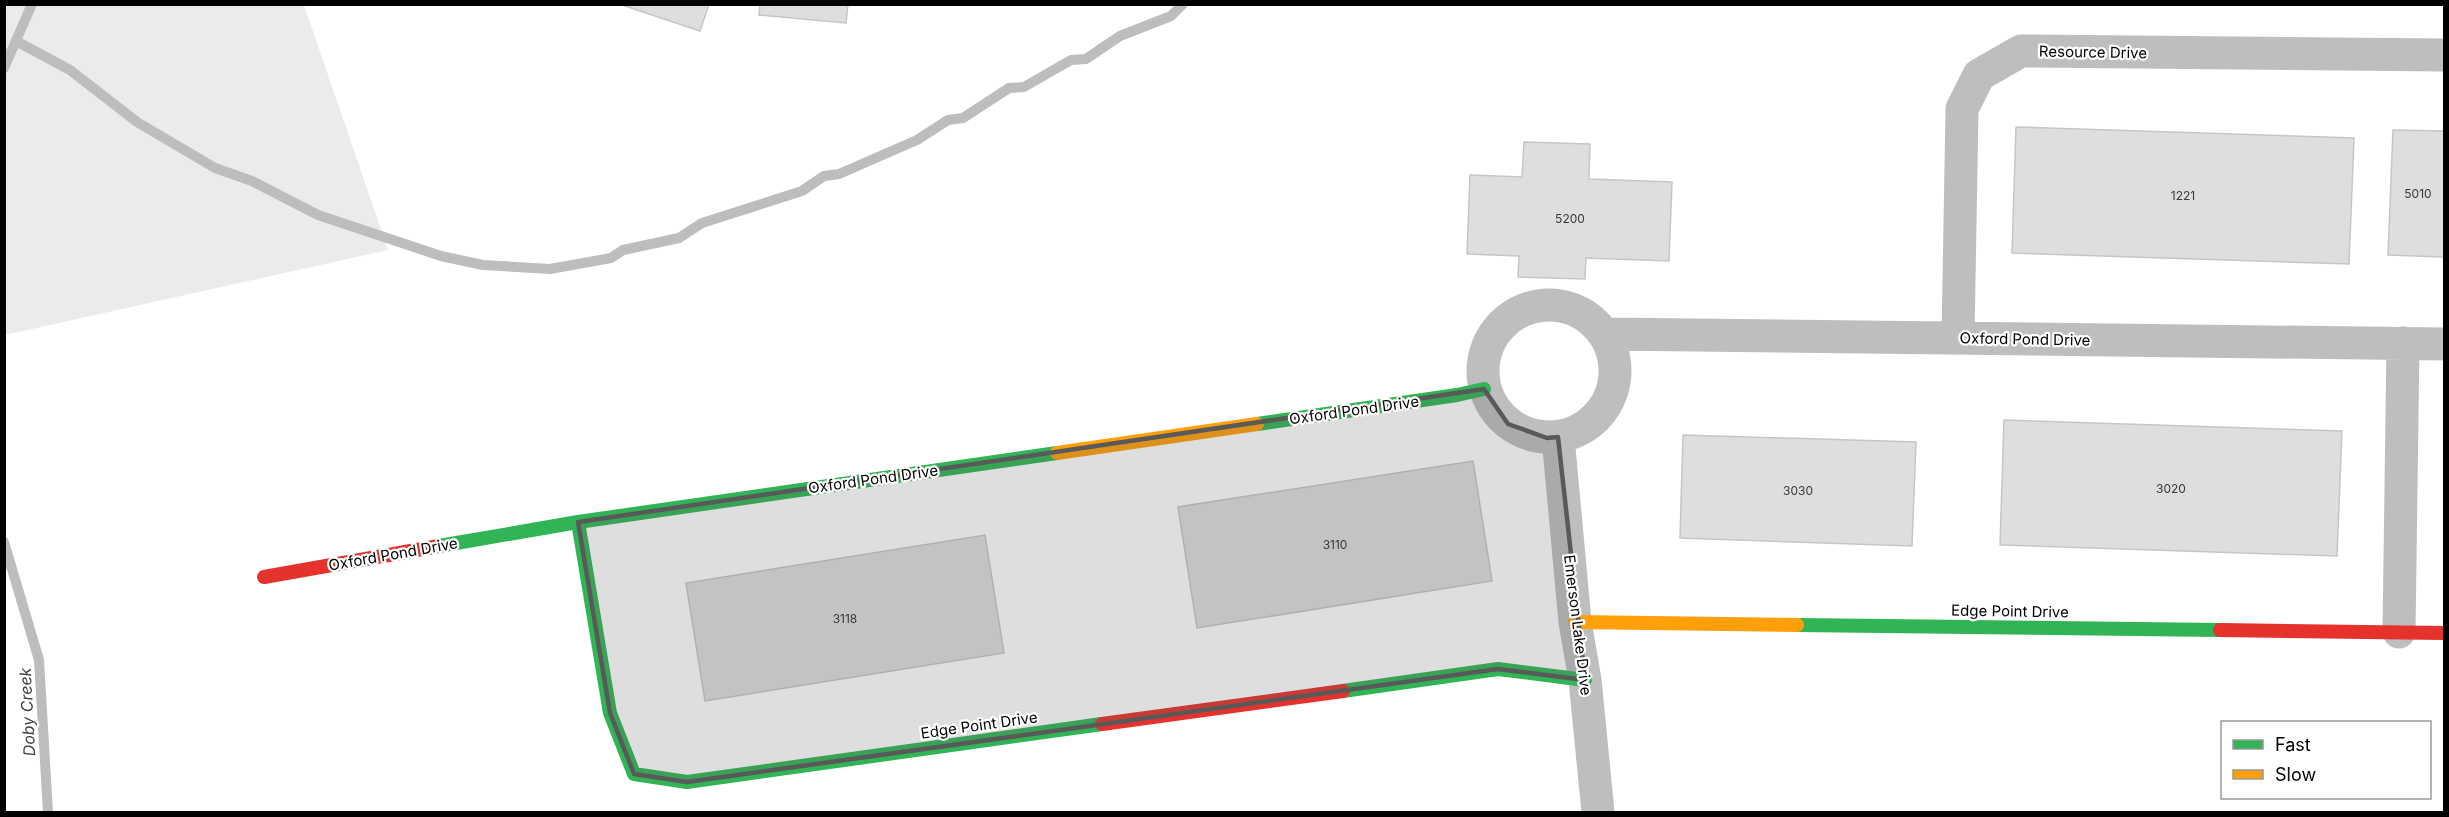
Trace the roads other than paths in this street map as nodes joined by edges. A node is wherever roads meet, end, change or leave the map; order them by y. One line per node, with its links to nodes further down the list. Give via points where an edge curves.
1 (2445, 56): 3 (street, Resource Drive, via 2021,51 1979,75 1962,109)
2 (1606, 334): 3 (street, Oxford Pond Drive); 6 (street, via 1581,311 1560,303 1516,312 1486,345); 7 (street, via 1616,377 1605,409 1589,424)
3 (1958, 338): 4 (street, Oxford Pond Drive)
4 (2403, 343): 5 (street, Oxford Pond Drive); 11 (street)
5 (2445, 344)
6 (1484, 389): 7 (street, via 1508,424 1548,438); 8 (street, Oxford Pond Drive)
7 (1558, 437): 10 (street, Emerson Lake Drive)
8 (579, 522): 9 (street, Oxford Pond Drive); 13 (street, Edge Point Drive, via 610,713 634,774 687,782 1498,669)
9 (264, 577)
10 (1575, 622): 11 (street, Edge Point Drive); 13 (street, Emerson Lake Drive)
11 (2399, 632): 12 (street, Edge Point Drive)
12 (2445, 633)
13 (1585, 680): 14 (street, Emerson Lake Drive)
14 (1598, 813)

